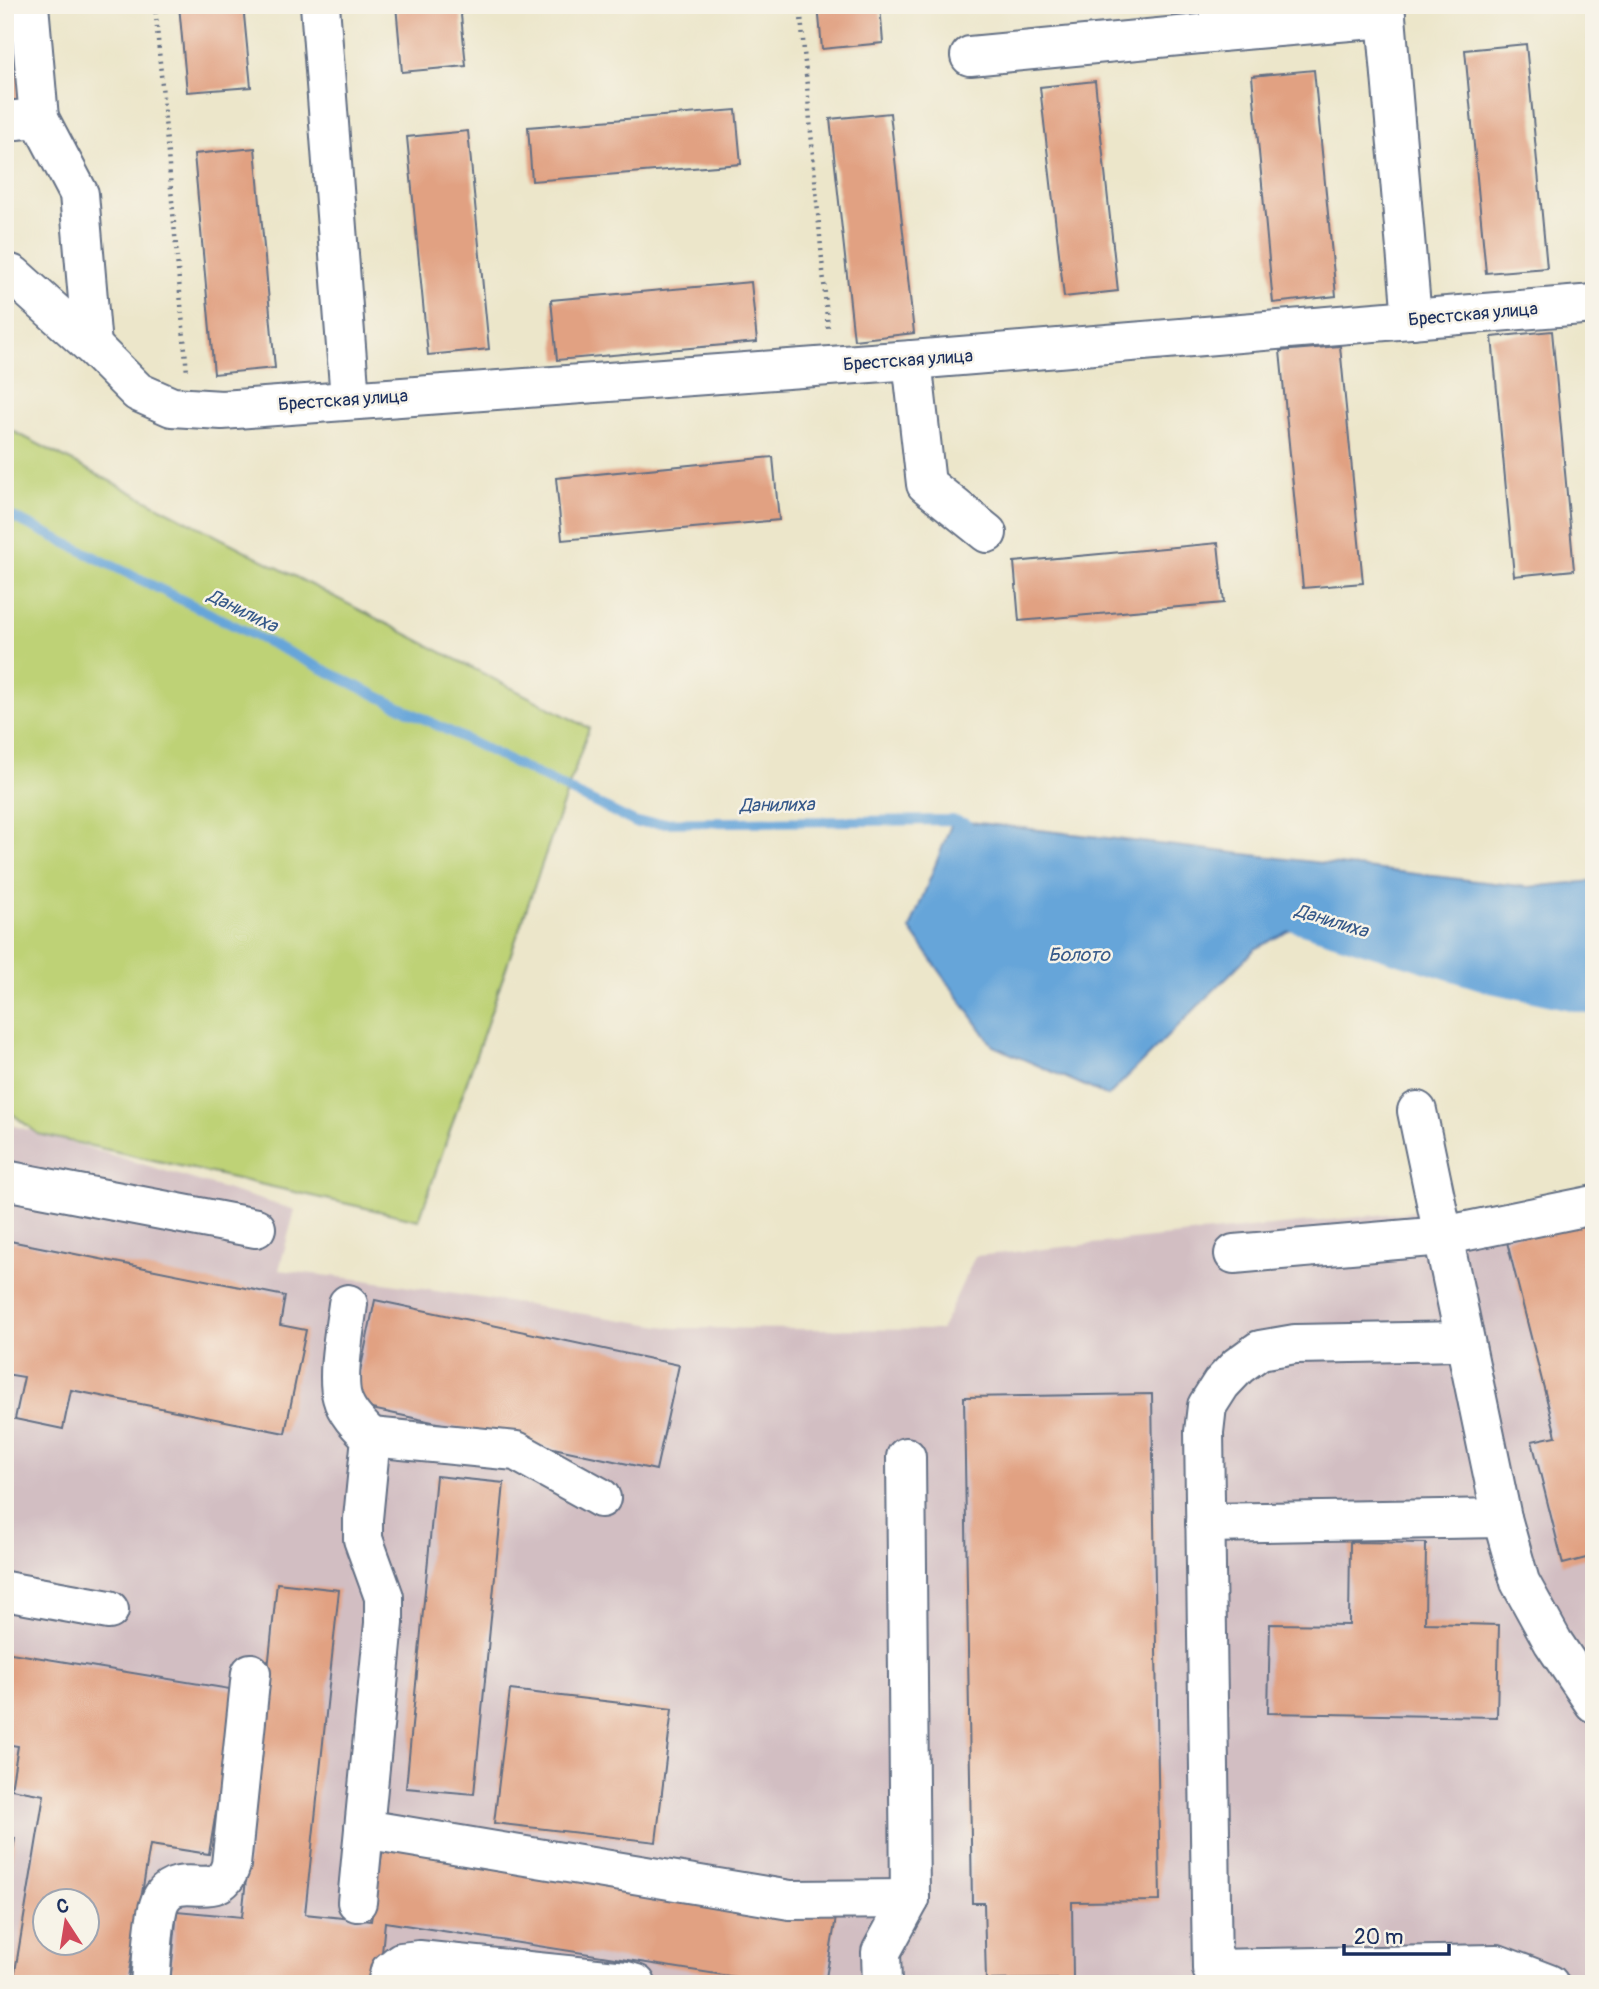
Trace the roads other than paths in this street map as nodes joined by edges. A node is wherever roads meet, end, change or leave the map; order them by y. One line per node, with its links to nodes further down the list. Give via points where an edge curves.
1 (29, 5): 6 (street)
2 (320, 5): 12 (street)
3 (1385, 12): 4 (street); 9 (street)
4 (1220, 18): 5 (street)
5 (970, 56)
6 (22, 120): 10 (street, via 79,194)
7 (5, 272): 10 (street, Брестская улица)
8 (1594, 304): 9 (street, Брестская улица)
9 (1412, 319): 11 (street, Брестская улица)
10 (92, 346): 12 (street, Брестская улица, via 138,392 172,407 206,409)
11 (912, 360): 12 (street, Брестская улица); 13 (street, via 926,484)
12 (350, 399)
13 (987, 533)
14 (1417, 1111): 18 (street)
15 (5, 1180): 17 (street)
16 (1594, 1205): 18 (street)
17 (256, 1228)
18 (1443, 1236): 19 (street); 21 (street)
19 (1234, 1254)
20 (348, 1304): 22 (street, via 342,1398 353,1419)
21 (1464, 1341): 25 (street); 26 (street, via 1294,1344 1260,1350 1238,1366 1207,1406)
22 (371, 1437): 24 (street, via 516,1451); 31 (street, via 363,1539 384,1597 384,1623)
23 (906, 1457): 32 (street)
24 (601, 1498)
25 (1502, 1518): 26 (street); 30 (street, via 1520,1582)
26 (1205, 1523): 34 (street)
27 (5, 1591): 28 (street)
28 (109, 1611)
29 (251, 1674): 35 (street, via 227,1878 218,1885 171,1889 162,1897)
30 (1594, 1703)
31 (364, 1829): 32 (street, via 790,1900); 33 (street)
32 (911, 1899): 38 (street, via 881,1952)
33 (357, 1902)
34 (1200, 1976): 39 (street, via 1497,1964)
35 (150, 1984)
36 (387, 1984): 37 (street, via 390,1971 401,1962 419,1960)
37 (636, 1984)
38 (882, 1984)
39 (1549, 1984)

